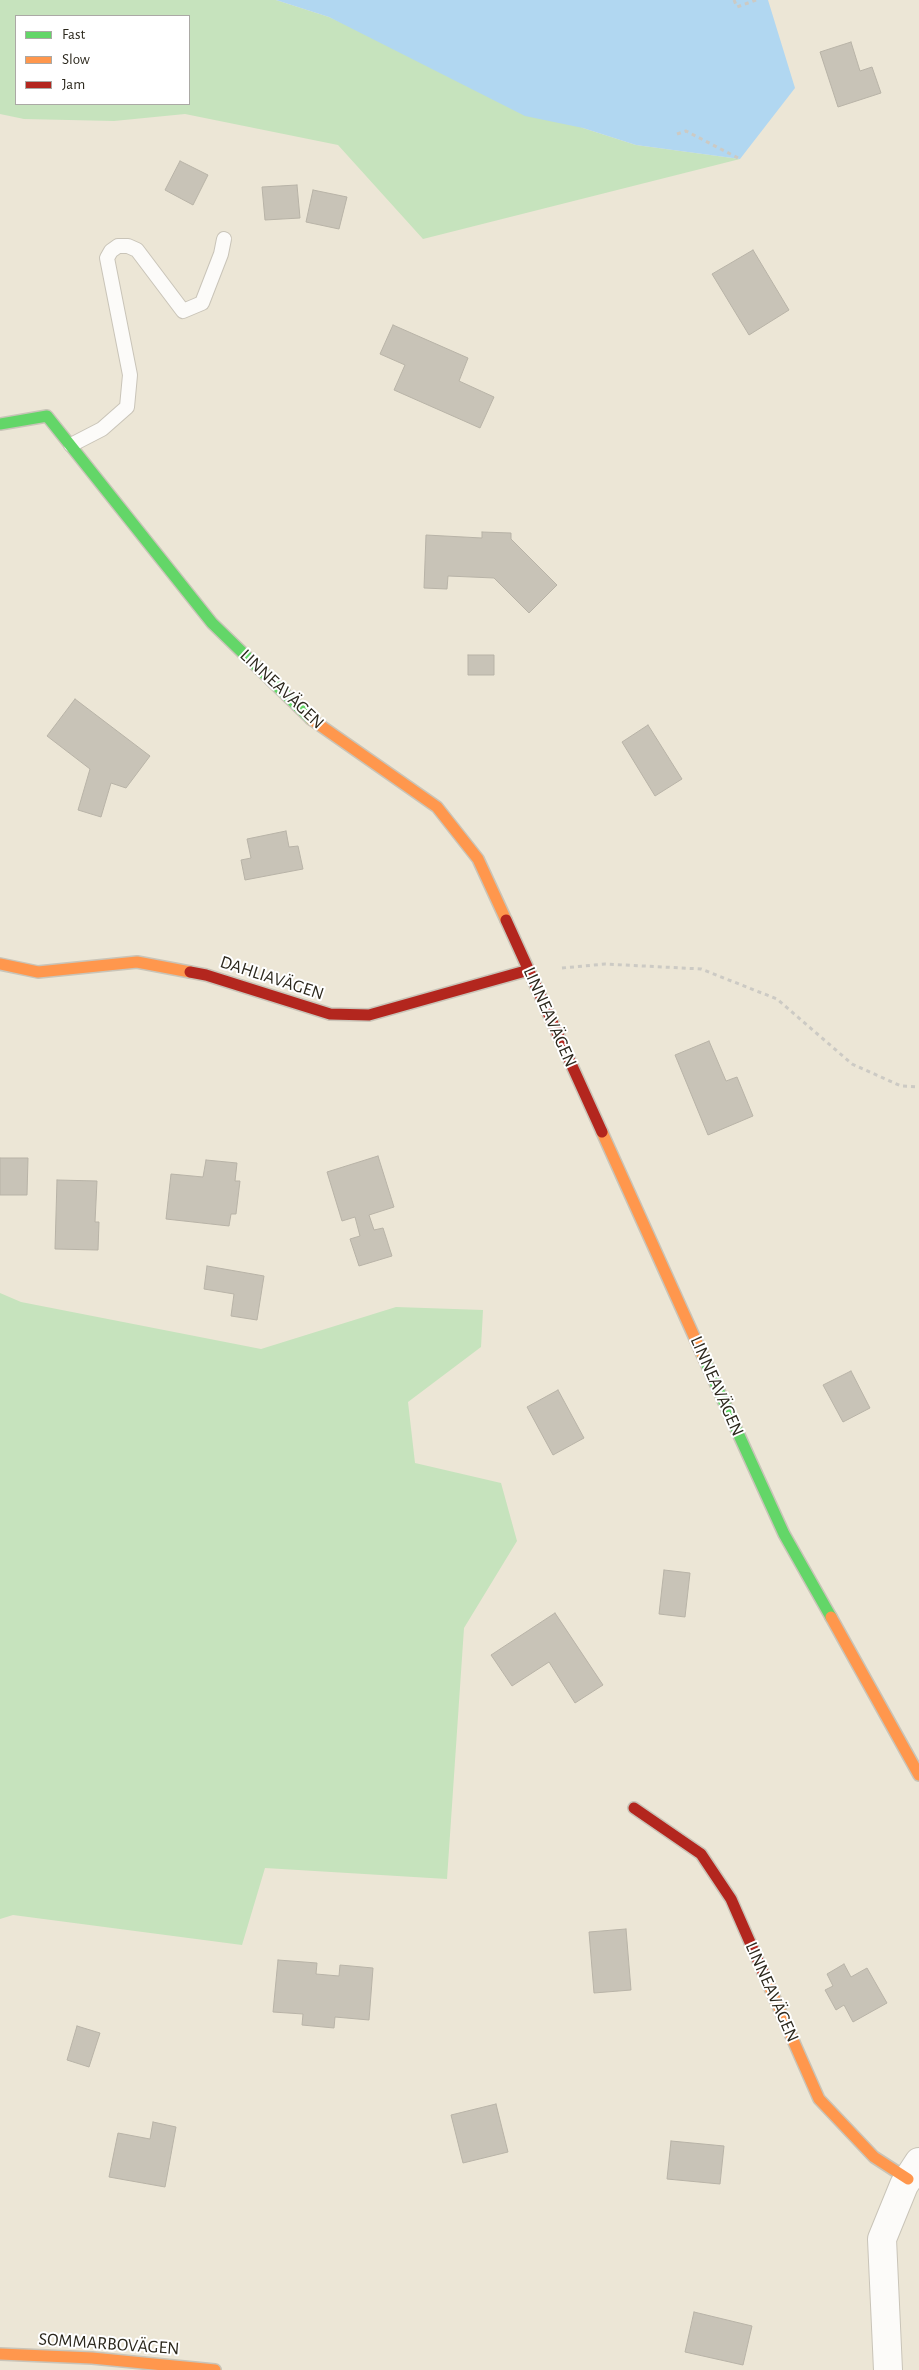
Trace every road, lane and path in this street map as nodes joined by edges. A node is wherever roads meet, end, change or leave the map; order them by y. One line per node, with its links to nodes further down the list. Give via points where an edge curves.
1 (734, 0): 2 (path, via 737,7)
2 (756, 0)
3 (677, 134): 4 (path, via 686,131)
4 (740, 159)
5 (224, 239): 7 (lane, via 202,304 182,311 137,250 118,246 111,251 107,258 130,375 127,407 102,430)
6 (0, 424): 7 (street, LINNEAVÄGEN, via 47,416)
7 (71, 444): 9 (street, LINNEAVÄGEN, via 212,622 310,719 437,807 478,860)
8 (0, 964): 9 (street, DAHLIAVÄGEN, via 38,972 137,962 206,975 330,1014 369,1016)
9 (529, 970): 10 (path, via 605,964 701,969 777,999 852,1064 901,1086); 11 (street, LINNEAVÄGEN, via 784,1534)
10 (919, 1087)
11 (919, 1775)
12 (634, 1808): 13 (street, LINNEAVÄGEN, via 701,1854 731,1898 819,2099 874,2157)
13 (913, 2171): 16 (street, LINNEAVÄGEN, via 882,2239)
14 (0, 2354): 15 (street, SOMMARBOVÄGEN, via 92,2358)
15 (215, 2370)
16 (888, 2370)

